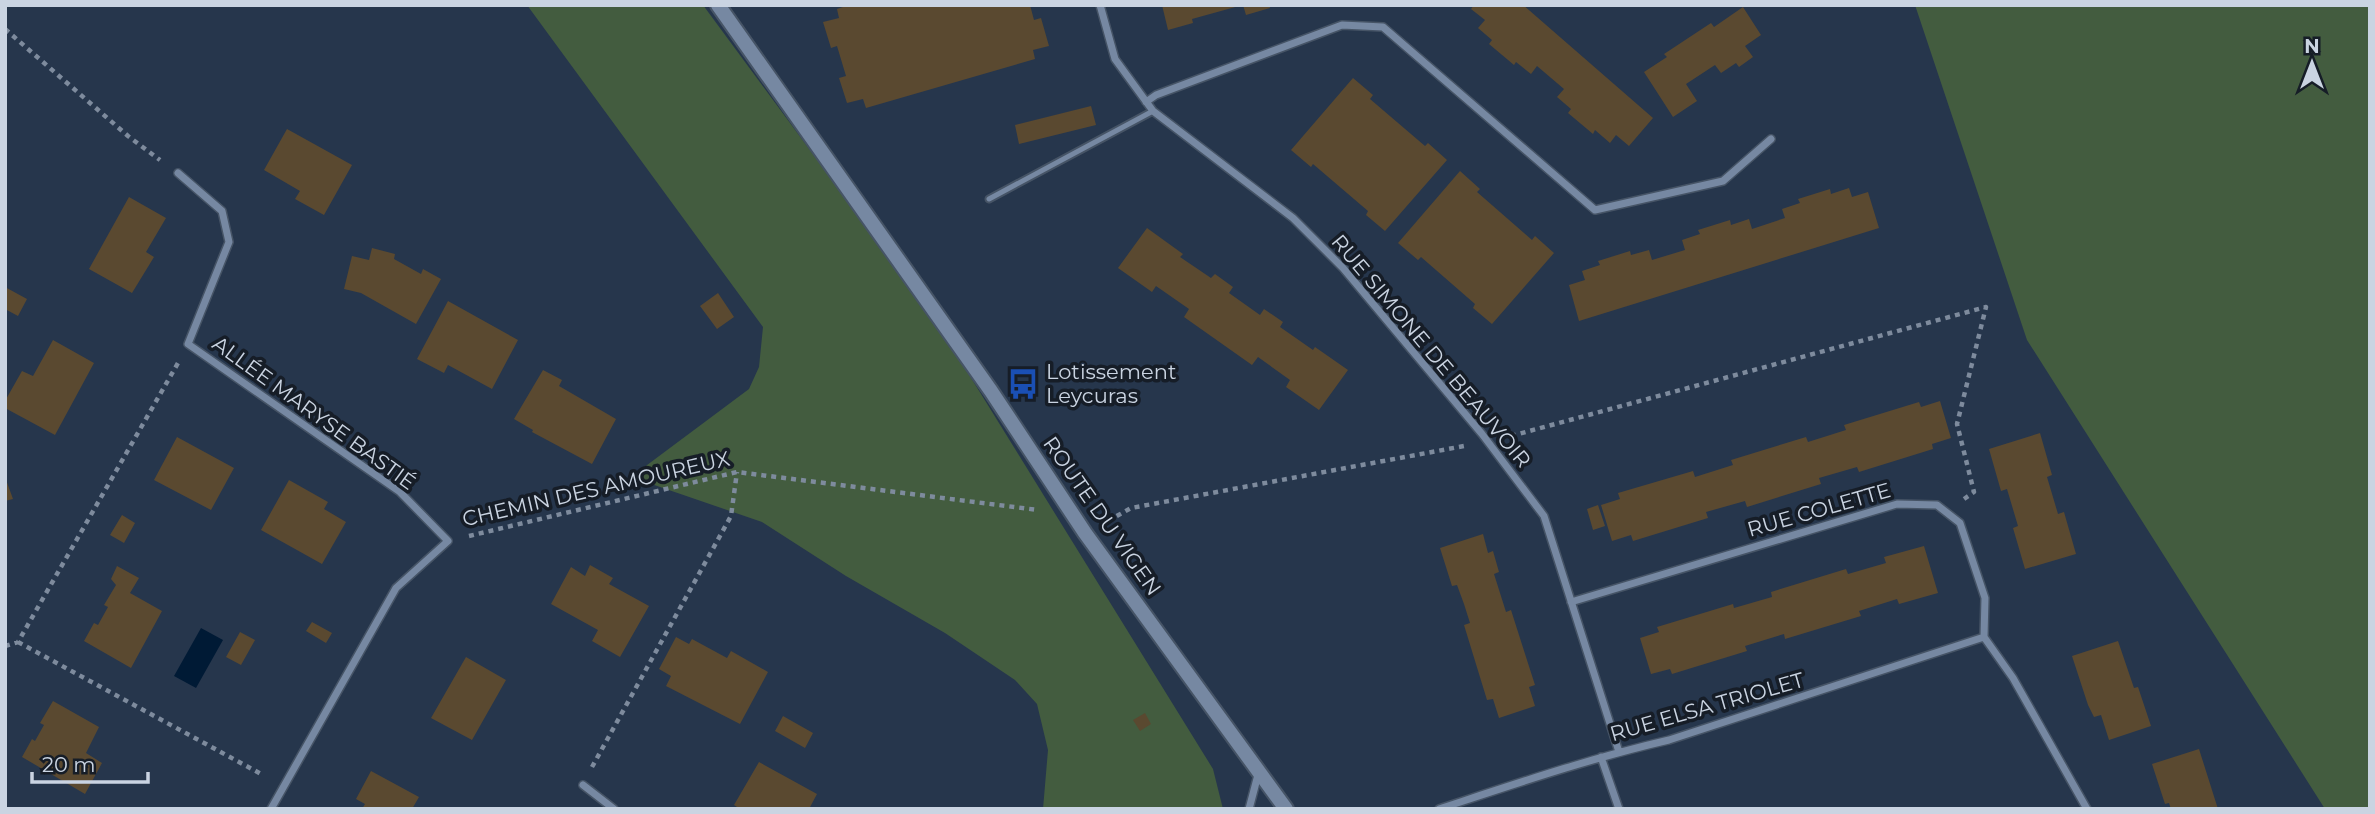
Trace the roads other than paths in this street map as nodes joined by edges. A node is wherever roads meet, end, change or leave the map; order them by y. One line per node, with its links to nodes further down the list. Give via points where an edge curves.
1 (718, 5): 13 (street, ROUTE DU VIGEN, via 1086,533)
2 (1100, 5): 3 (street, RUE SIMONE DE BEAUVOIR, via 1115,59)
3 (1146, 102): 4 (street, RUE SIMONE DE BEAUVOIR); 5 (street, via 1342,25 1382,27 1595,210 1723,181)
4 (1153, 111): 7 (lane); 9 (street, RUE SIMONE DE BEAUVOIR, via 1301,226 1343,268 1544,516)
5 (1771, 139)
6 (178, 173): 8 (street, ALLÉE MARYSE BASTIÉ, via 222,211 229,242 188,344 400,492)
7 (989, 199)
8 (448, 541): 15 (street, CHEMIN DES AMOUREUX, via 396,588)
9 (1571, 602): 10 (street, RUE COLETTE, via 1897,503 1937,505 1960,523 1985,598); 11 (street, RUE SIMONE DE BEAUVOIR)
10 (1984, 637): 11 (street, RUE ELSA TRIOLET, via 1682,736); 21 (street, via 2013,678)
11 (1619, 752): 12 (street, RUE ELSA TRIOLET)
12 (1601, 757): 19 (street, RUE ELSA TRIOLET); 20 (street)
13 (1259, 770): 17 (street); 18 (street, ROUTE DU VIGEN)
14 (583, 785): 16 (street)
15 (271, 809)
16 (614, 809)
17 (1248, 809)
18 (1286, 809)
19 (1438, 809)
20 (1619, 809)
21 (2087, 809)

